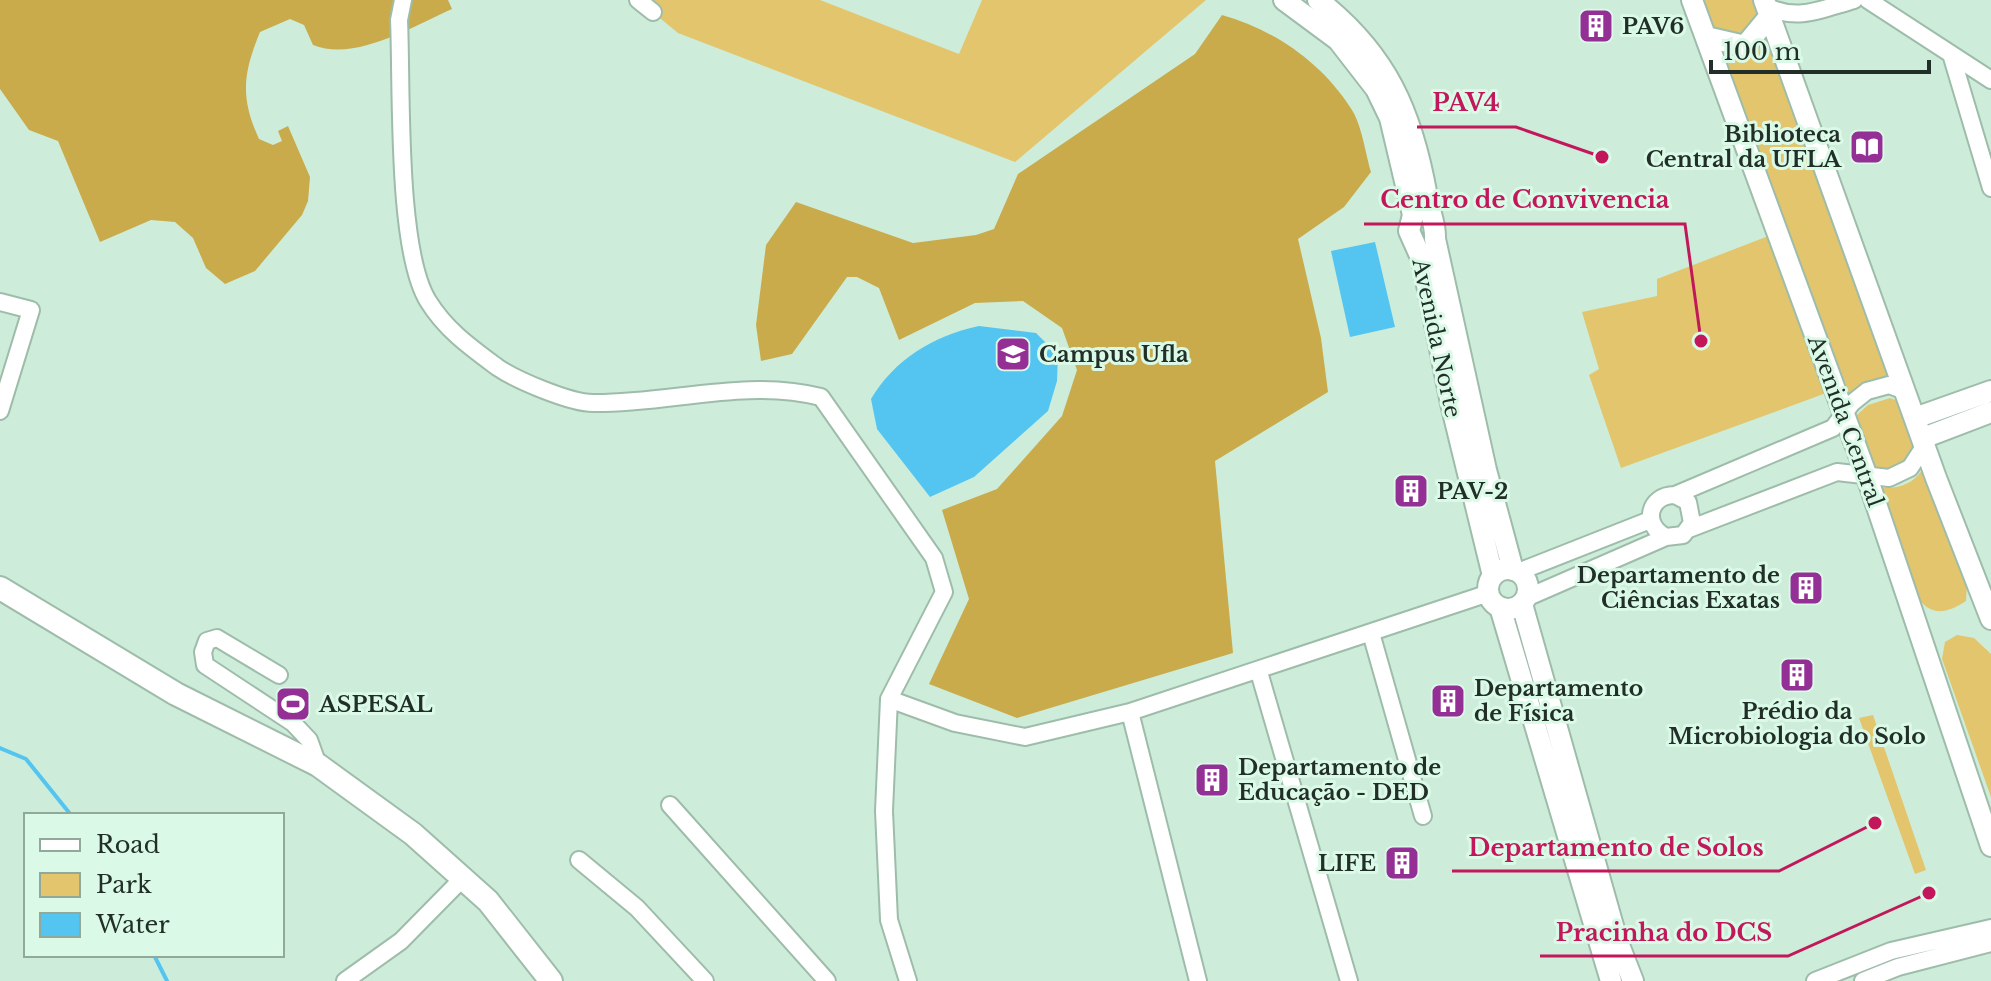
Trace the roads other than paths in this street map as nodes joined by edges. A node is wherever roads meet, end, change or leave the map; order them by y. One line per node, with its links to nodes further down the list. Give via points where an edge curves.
1 (403, 0): 37 (street, via 399,20 408,238 426,299 454,336 512,377 590,403 742,388 788,389 821,397 934,558 944,592)
2 (638, 0): 3 (street, via 653,12)
3 (654, 0)
4 (1284, 0): 14 (street, Avenida Norte, via 1338,40 1376,89)
5 (1318, 0): 14 (street, Avenida Norte, via 1372,51 1411,122)
6 (1692, 0): 10 (street, Avenida Central)
7 (1854, 0): 9 (street, via 1805,15)
8 (1868, 0): 11 (street)
9 (1766, 8): 10 (street, via 1745,46); 17 (street)
10 (1706, 37): 21 (street, Avenida Central)
11 (1951, 54): 12 (street); 13 (street)
12 (1991, 80)
13 (1991, 188)
14 (1422, 216): 15 (street, Avenida Norte, via 1409,231)
15 (1425, 241): 29 (street, Avenida Norte); 31 (street, Avenida Norte)
16 (0, 302): 19 (street, via 31,310)
17 (1905, 391): 21 (street, via 1889,385 1874,388); 22 (street)
18 (1991, 391): 22 (street)
19 (0, 411)
20 (1991, 412): 23 (street)
21 (1845, 414): 24 (street, Avenida Central); 25 (street, via 1833,428)
22 (1915, 418): 23 (street)
23 (1924, 442): 24 (street, via 1910,468 1900,474); 33 (street)
24 (1866, 474): 27 (street, via 1837,472); 42 (street, Avenida Central)
25 (1675, 495): 26 (street, via 1655,502); 27 (street, via 1691,509)
26 (1650, 520): 28 (street); 29 (street)
27 (1689, 529): 28 (street)
28 (1666, 537): 32 (street)
29 (1516, 571): 31 (street, via 1502,570); 32 (street, via 1527,584)
30 (0, 588): 39 (main road, via 176,694)
31 (1494, 592): 32 (street, via 1512,609); 34 (street); 54 (street, Avenida Norte)
32 (1524, 601): 55 (street, via 1617,940)
33 (1991, 619)
34 (1371, 633): 35 (street); 41 (street)
35 (1259, 672): 38 (street); 53 (street)
36 (279, 675): 39 (street, via 217,638 207,641 205,665 293,723 309,740)
37 (889, 699): 38 (street, via 955,723 1025,737); 51 (street, via 884,811 889,920)
38 (1130, 712): 52 (street)
39 (318, 765): 44 (main road)
40 (670, 805): 50 (street)
41 (1423, 816)
42 (1991, 846)
43 (579, 860): 49 (street, via 637,908)
44 (463, 878): 47 (street, via 401,941); 48 (main road, via 488,901)
45 (1991, 928): 56 (street, via 1891,951)
46 (1991, 943): 57 (street)
47 (345, 981)
48 (551, 981)
49 (705, 981)
50 (827, 981)
51 (908, 981)
52 (1198, 981)
53 (1349, 981)
54 (1611, 981)
55 (1633, 981)
56 (1815, 981)
57 (1863, 981)

